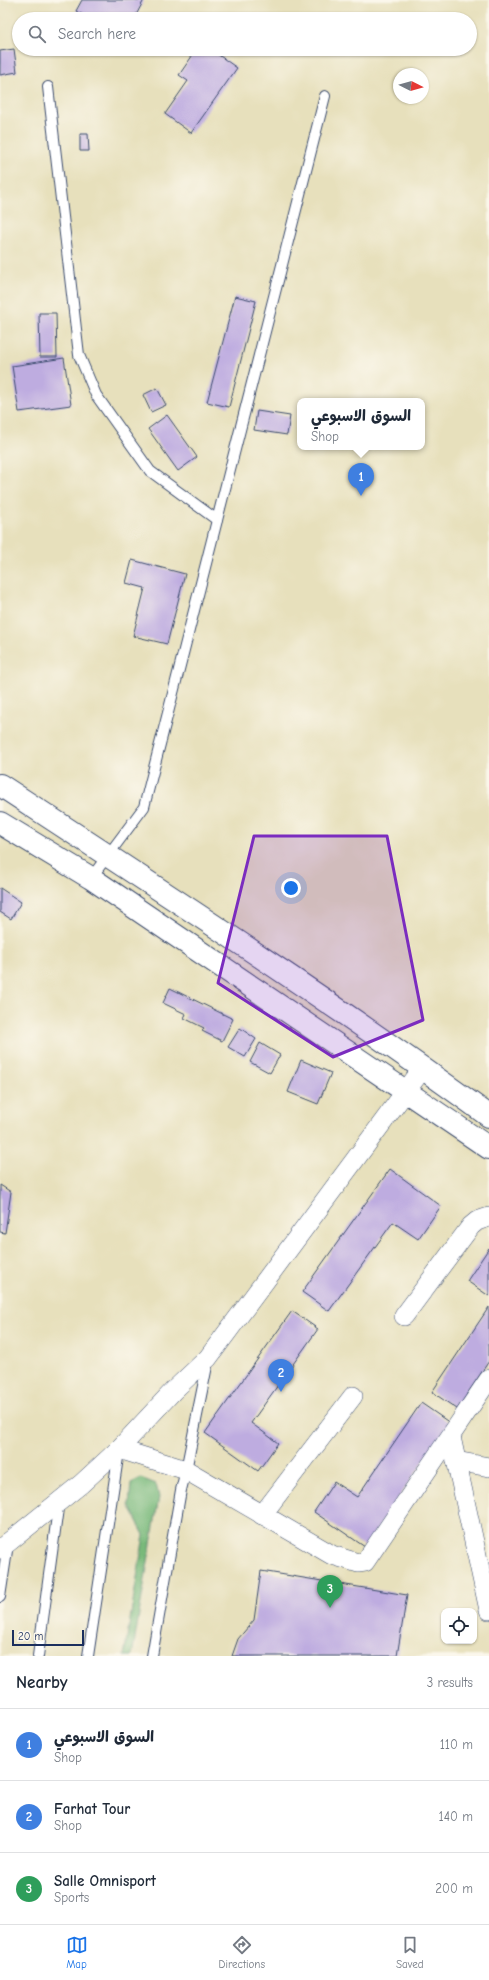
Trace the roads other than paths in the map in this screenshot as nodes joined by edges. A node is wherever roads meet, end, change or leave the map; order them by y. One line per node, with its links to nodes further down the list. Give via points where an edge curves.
1 (48, 87): 3 (lane, via 79,355 96,395 150,470)
2 (325, 96): 3 (lane)
3 (217, 520): 6 (lane, via 144,807)
4 (0, 785): 6 (main road)
5 (0, 823): 7 (main road)
6 (108, 856): 7 (lane); 8 (main road)
7 (91, 878): 9 (main road)
8 (423, 1068): 9 (street); 10 (main road)
9 (405, 1092): 11 (main road); 14 (street)
10 (489, 1116)
11 (489, 1148)
12 (489, 1217): 13 (street, via 471,1226)
13 (404, 1316)
14 (208, 1358): 18 (street, via 174,1390); 21 (lane)
15 (489, 1379): 17 (street)
16 (353, 1396): 23 (street)
17 (451, 1437): 19 (street); 23 (street, via 365,1562 358,1563 332,1555)
18 (119, 1450): 21 (street); 22 (street); 28 (lane)
19 (456, 1461): 20 (street); 26 (street)
20 (489, 1467)
21 (186, 1470): 23 (street); 29 (lane)
22 (59, 1501): 24 (street); 27 (lane)
23 (262, 1515)
24 (4, 1547): 25 (lane)
25 (0, 1598)
26 (489, 1610)
27 (38, 1656)
28 (88, 1656)
29 (152, 1656)

